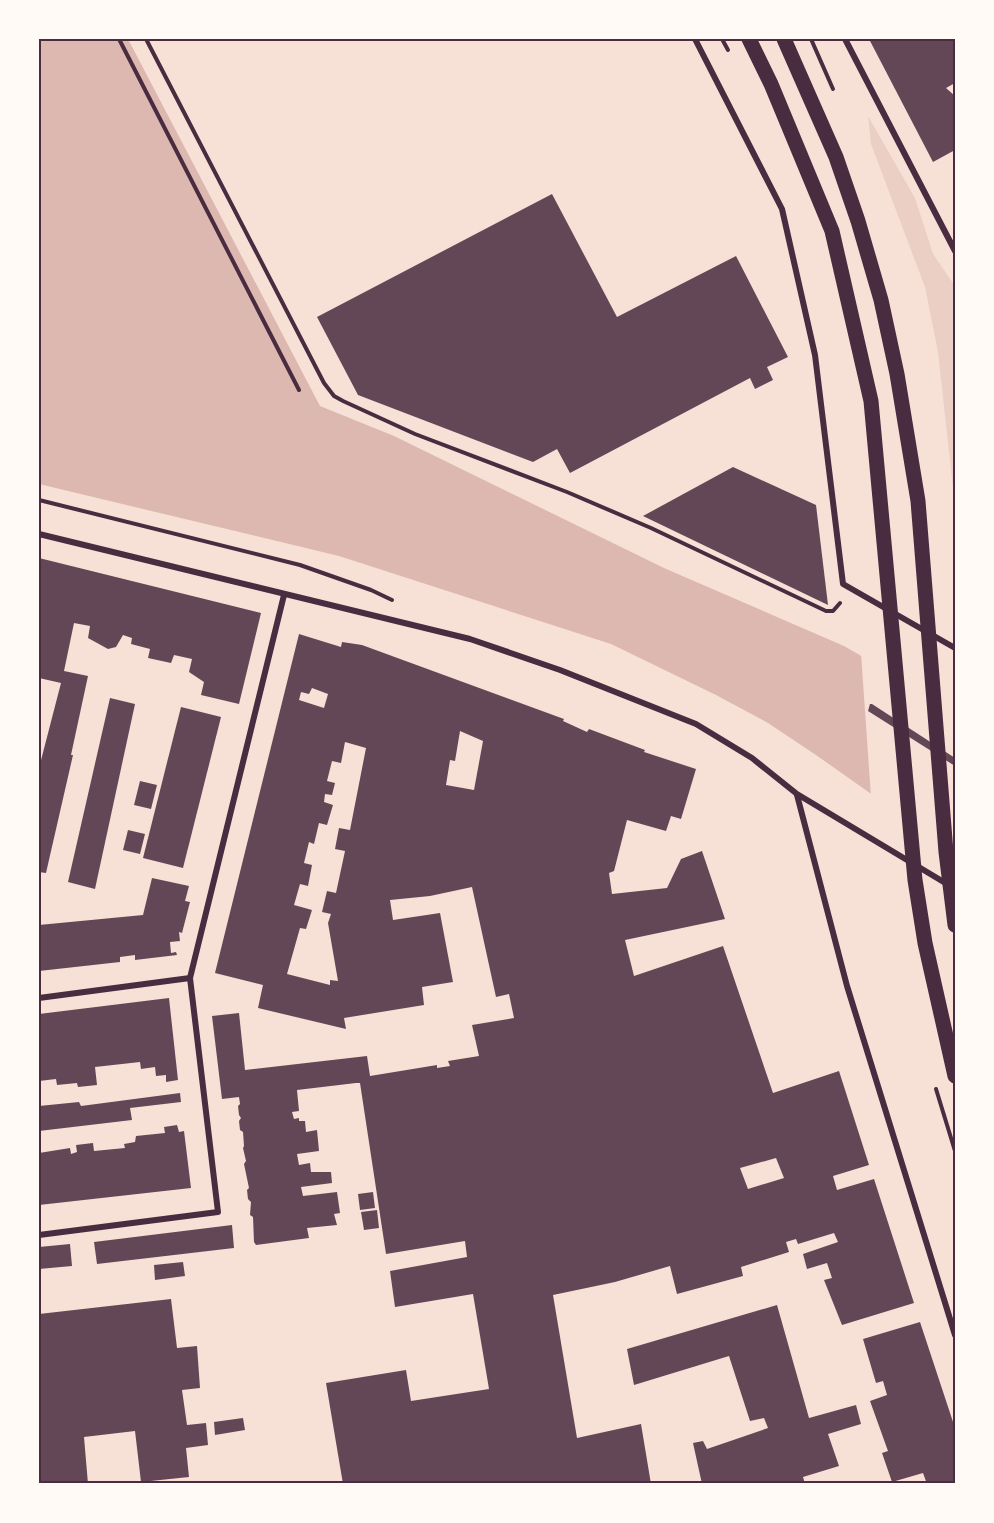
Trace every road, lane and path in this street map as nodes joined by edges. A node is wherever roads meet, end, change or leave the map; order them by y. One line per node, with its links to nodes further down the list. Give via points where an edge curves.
1 (119, 39): 9 (path)
2 (146, 39): 12 (path, via 334,396 415,434 651,528 826,611 833,611 840,603)
3 (695, 39): 12 (street, via 782,209 815,355)
4 (749, 39): 21 (main road, via 832,231 871,401 915,880 927,954)
5 (784, 39): 17 (main road, via 836,157 858,221 897,374 918,501)
6 (845, 39): 7 (street)
7 (954, 244): 8 (street)
8 (955, 251)
9 (299, 390)
10 (39, 500): 14 (path, via 300,565 372,590)
11 (39, 534): 13 (street)
12 (843, 584): 15 (street)
13 (284, 594): 16 (street, via 470,639 560,670 696,724 752,758); 19 (street)
14 (401, 605)
15 (955, 648)
16 (797, 794): 17 (street); 23 (street, via 847,986)
17 (953, 896): 18 (main road)
18 (955, 924)
19 (190, 978): 20 (street); 22 (street, via 219,1212)
20 (39, 998)
21 (955, 1076)
22 (39, 1235)
23 (955, 1335)

